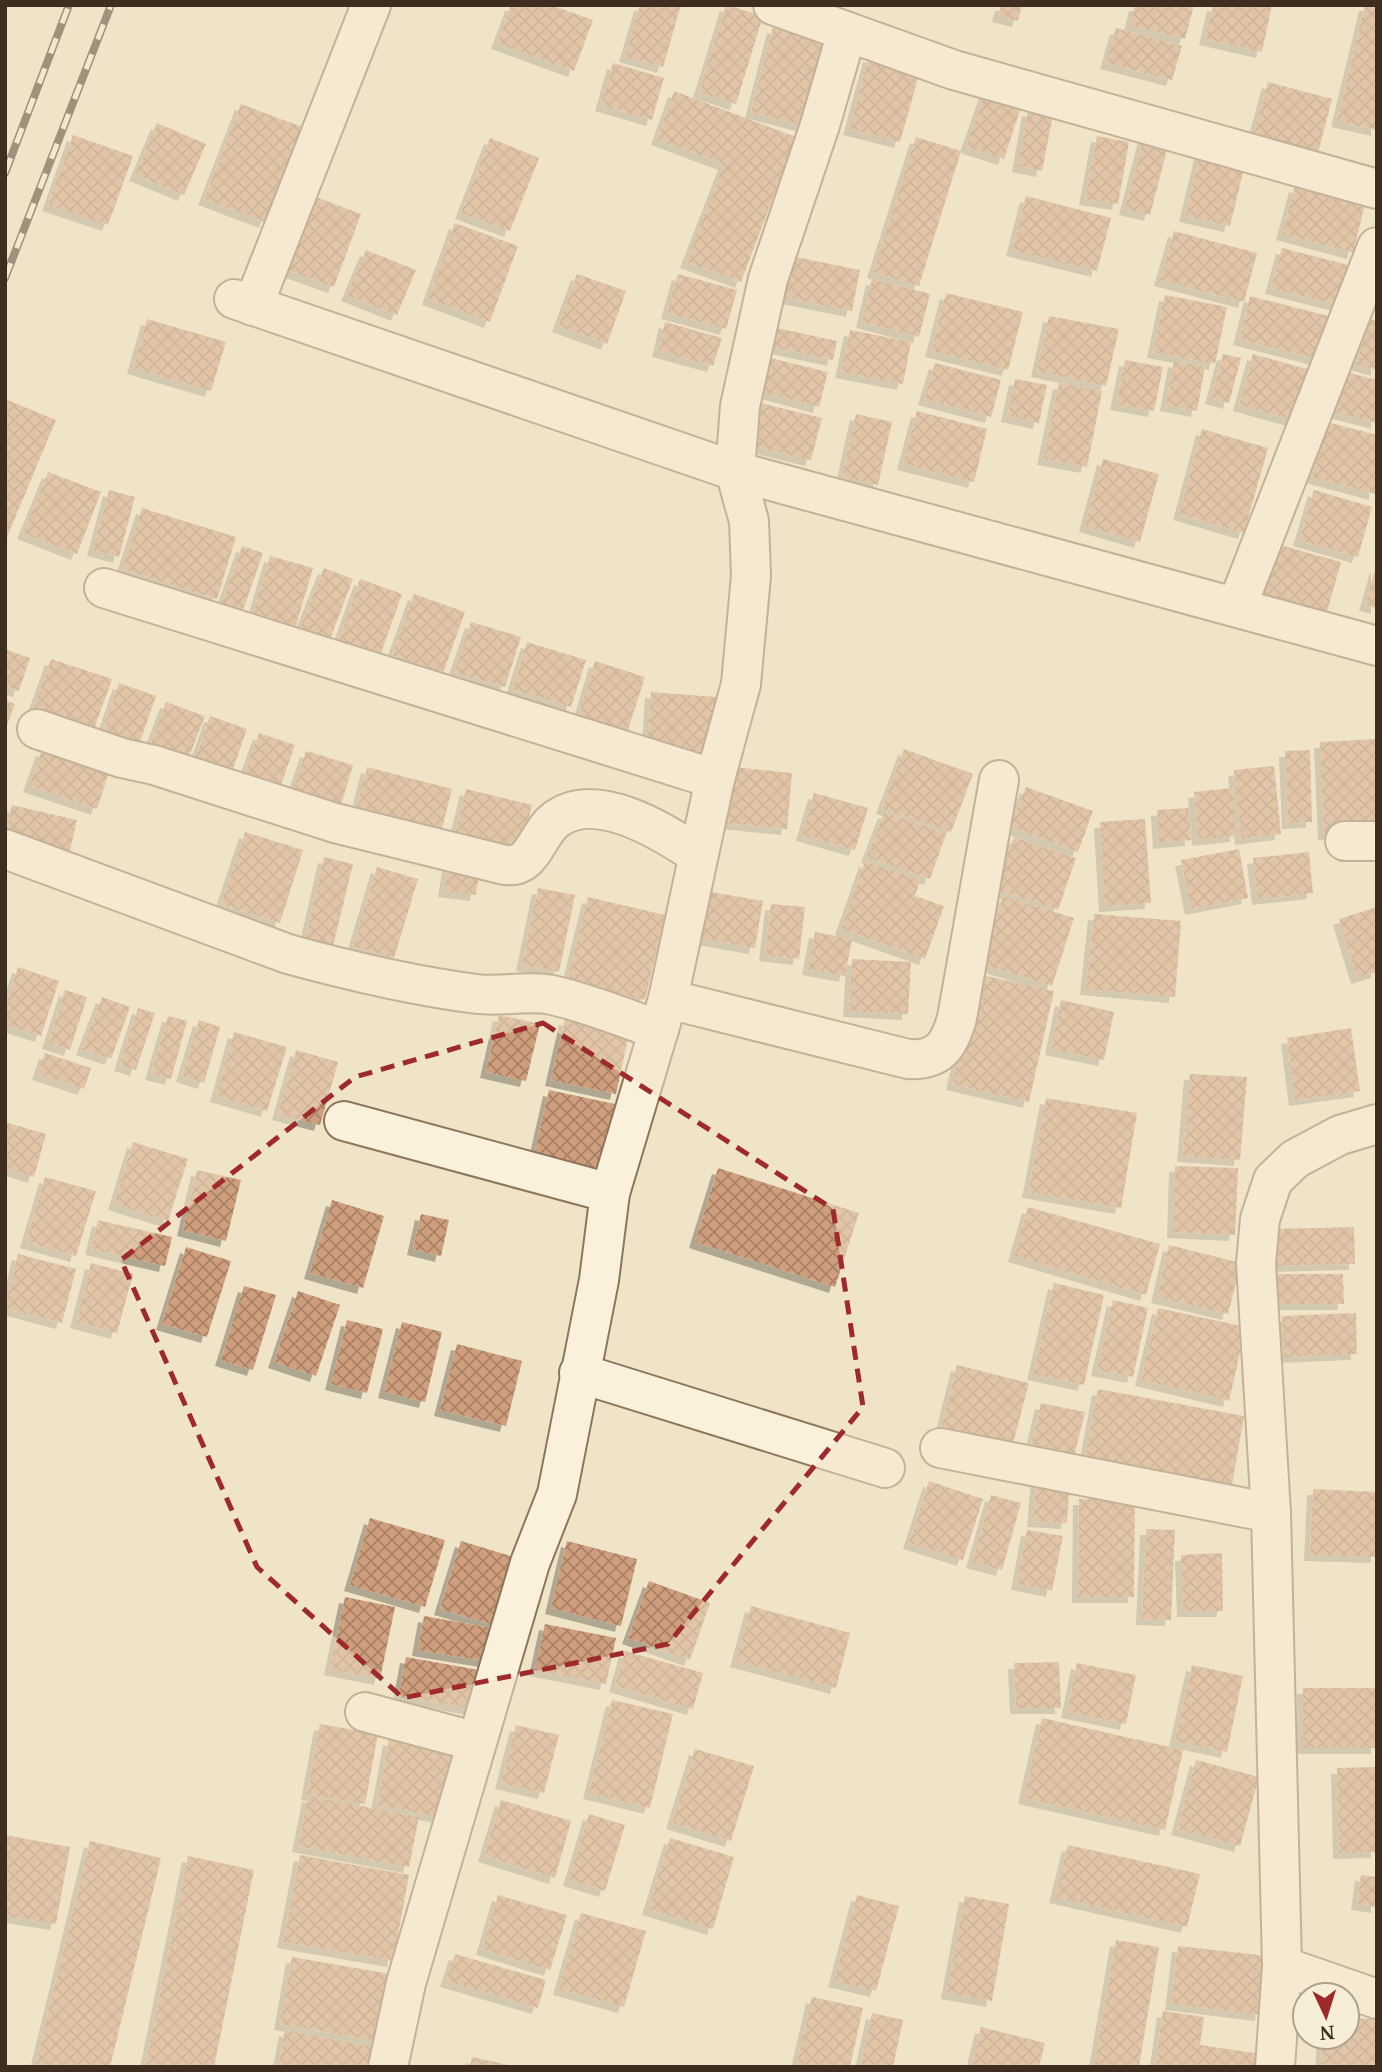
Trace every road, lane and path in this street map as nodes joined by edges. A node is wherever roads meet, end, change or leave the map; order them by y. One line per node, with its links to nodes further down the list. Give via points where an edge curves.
1 (371, 5): 6 (street, via 244,302)
2 (773, 5): 3 (street)
3 (848, 32): 4 (street, via 954,70); 6 (street, via 768,279 740,406)
4 (1377, 189)
5 (1377, 247): 8 (street)
6 (735, 471): 8 (street); 11 (street, via 749,521 751,576 741,684)
7 (104, 588): 11 (street)
8 (1237, 606): 9 (street)
9 (1377, 646)
10 (37, 729): 14 (street, via 335,823 505,865 525,862 555,819 573,809 648,825)
11 (715, 779): 14 (street)
12 (999, 780): 15 (street, via 957,1018 951,1039 940,1054 908,1059)
13 (5, 849): 15 (street, via 329,965 449,990 553,996)
14 (698, 855): 15 (street)
15 (664, 1014): 18 (street)
16 (344, 1121): 18 (street)
17 (1377, 1124): 22 (street, via 1340,1135 1295,1159 1273,1180 1260,1219 1256,1263)
18 (610, 1193): 19 (street, via 599,1280)
19 (579, 1373): 21 (street); 24 (street, via 557,1494 530,1563)
20 (940, 1448): 22 (street)
21 (885, 1468)
22 (1270, 1513): 25 (street)
23 (365, 1712): 24 (street)
24 (477, 1742): 27 (street, via 406,1983)
25 (1282, 1966): 26 (street); 28 (street)
26 (1377, 1999)
27 (388, 2067)
28 (1275, 2067)

